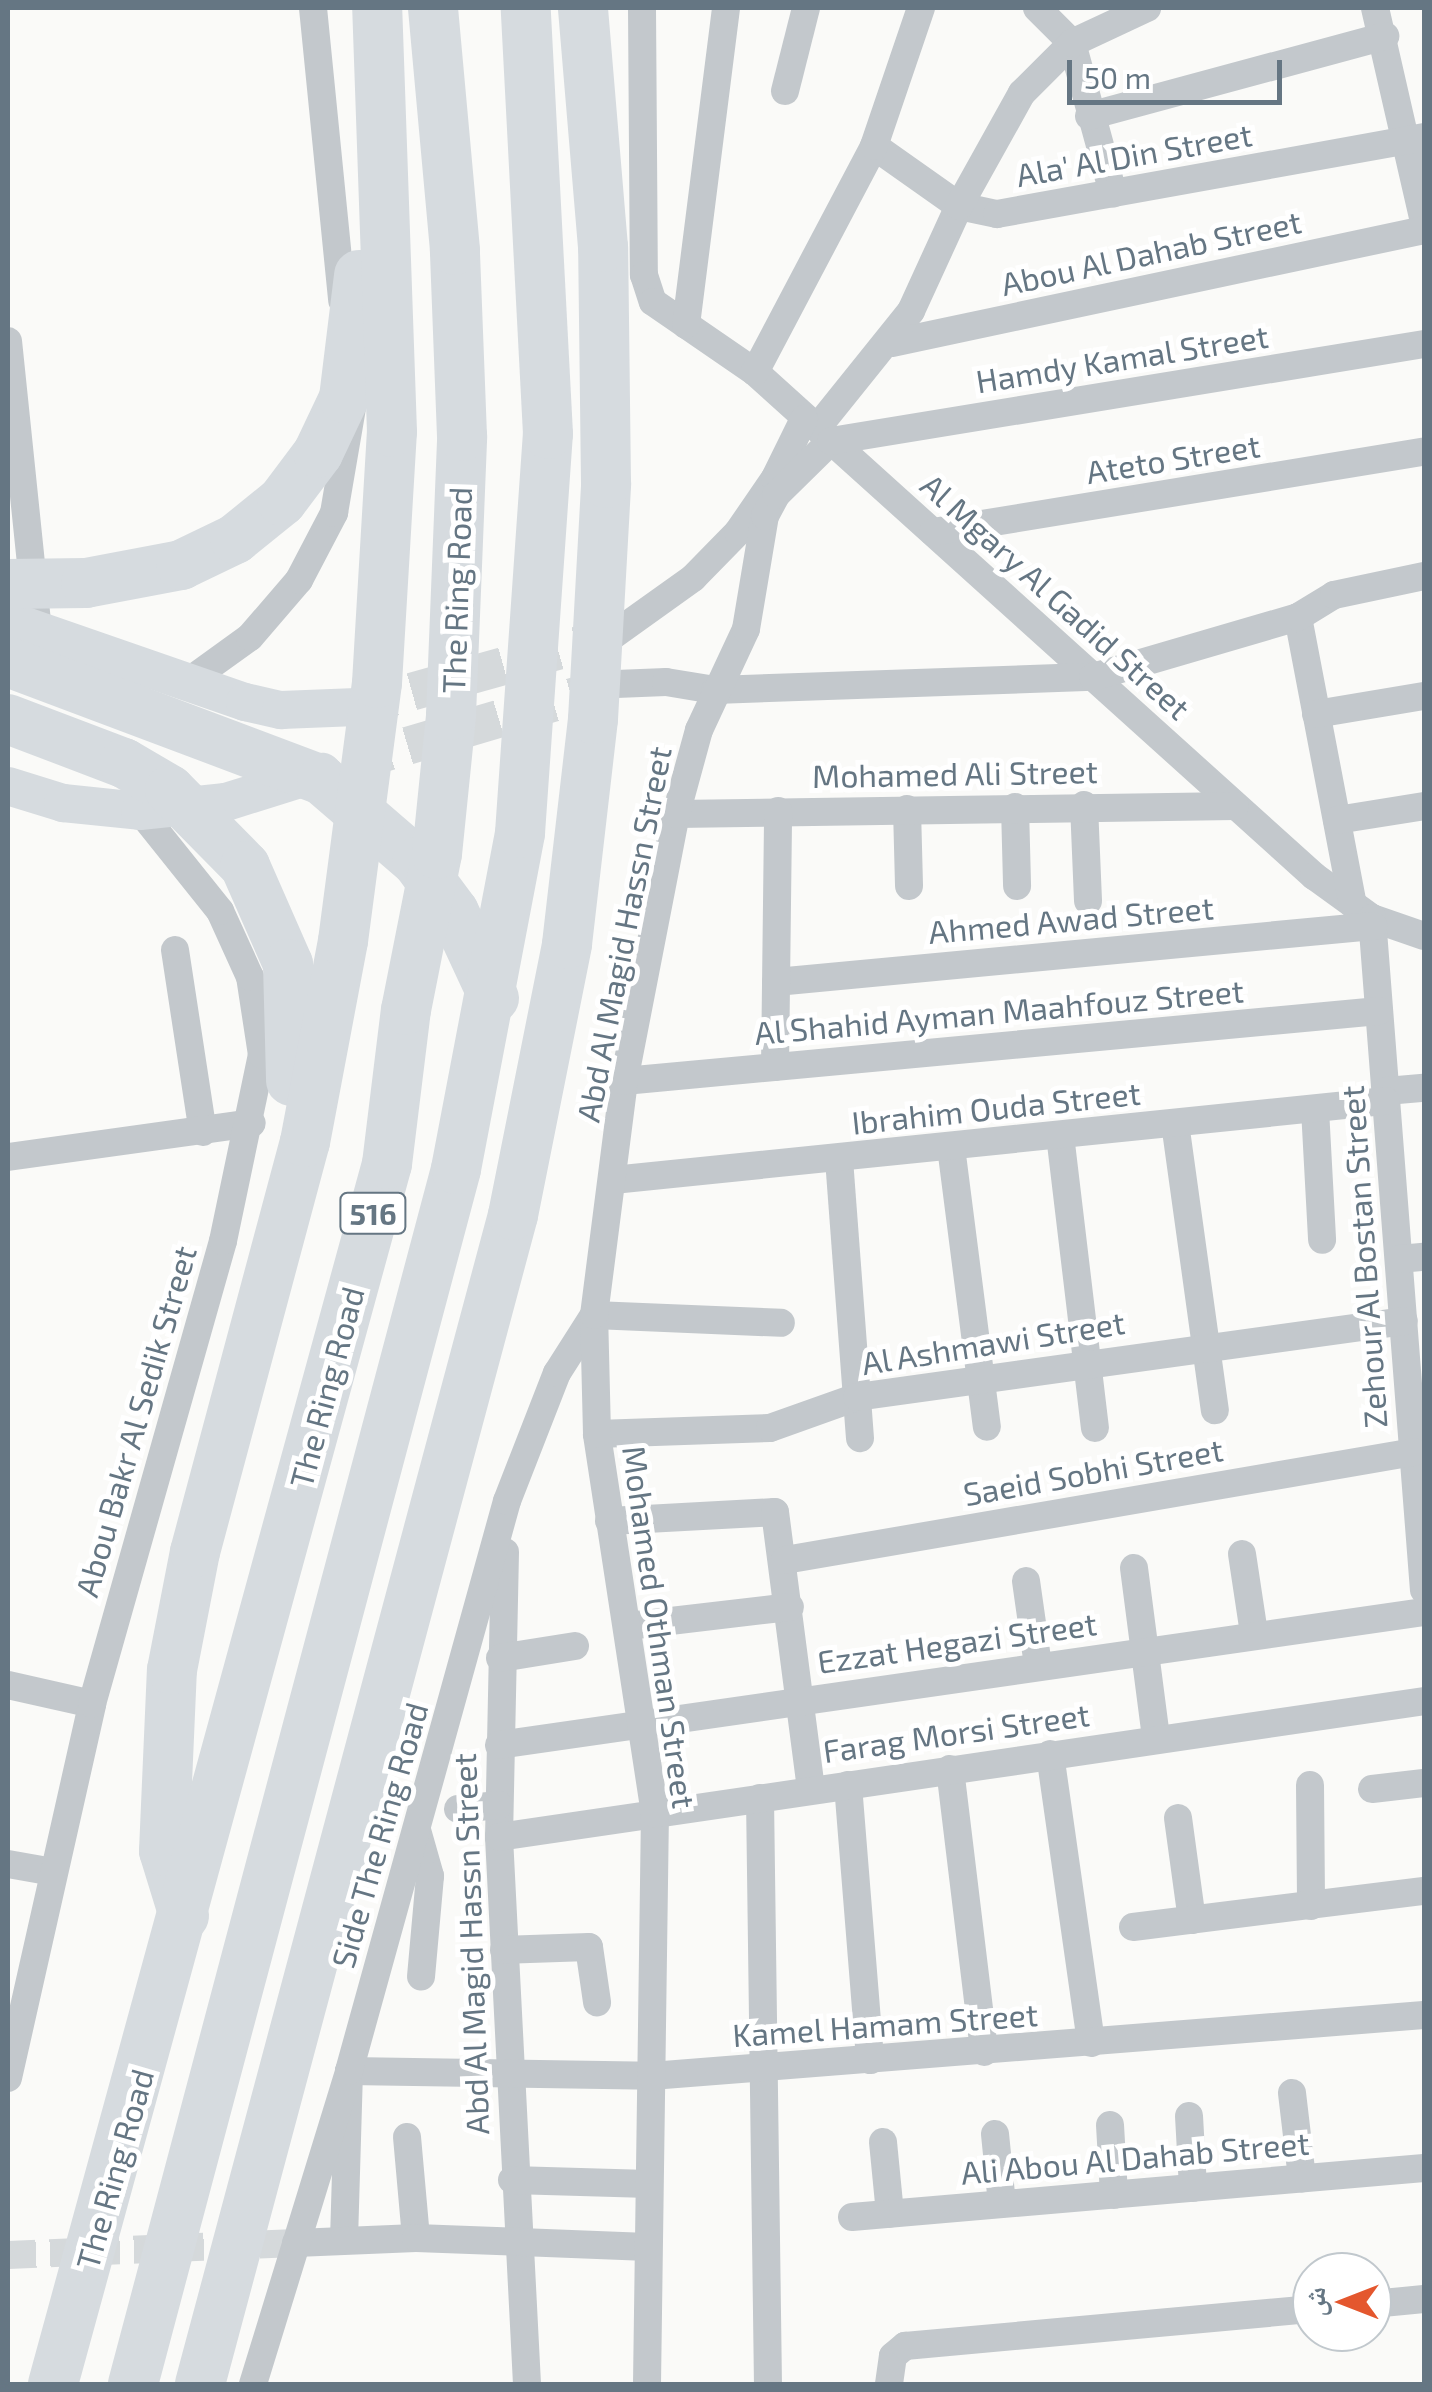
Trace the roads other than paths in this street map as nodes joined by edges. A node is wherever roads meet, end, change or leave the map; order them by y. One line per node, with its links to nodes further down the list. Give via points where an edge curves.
1 (313, 8): 37 (street, via 328,202 352,364 351,439 334,513 299,580 250,637)
2 (433, 8): 134 (highway, The Ring Road / 516, via 455,250 462,436 456,628 437,854 406,1010 387,1164)
3 (526, 8): 173 (highway, 516, via 548,434 517,852 456,1170)
4 (583, 8): 76 (highway, via 607,365 601,601 566,944)
5 (642, 8): 23 (street, Al Mgary Al Gadid Street, via 648,295)
6 (726, 8): 23 (street)
7 (806, 8): 15 (street)
8 (921, 8): 18 (street)
9 (1037, 8): 14 (street)
10 (1147, 8): 14 (street)
11 (1374, 8): 13 (street)
12 (377, 23): 32 (highway, via 344,398 318,453 282,501 235,539 180,565 86,584); 79 (highway, via 392,432 377,683 328,1025)
13 (1385, 36): 16 (street); 17 (street)
14 (1072, 43): 16 (street); 20 (street, via 1022,93)
15 (785, 91)
16 (1089, 116): 19 (street)
17 (1417, 138): 19 (street, Ala' Al Din Street); 21 (street)
18 (874, 146): 20 (street, Ala' Al Din Street); 27 (street)
19 (1113, 193): 20 (street, Ala' Al Din Street, via 997,214)
20 (959, 206): 25 (street)
21 (1424, 222)
22 (1424, 230): 25 (street, Abou Al Dahab Street)
23 (686, 326): 27 (street, Al Mgary Al Gadid Street)
24 (8, 341): 35 (street)
25 (892, 343): 28 (street)
26 (1424, 344): 28 (street, Hamdy Kamal Street)
27 (755, 372): 28 (street, Al Mgary Al Gadid Street)
28 (818, 429): 30 (street, Al Mgary Al Gadid Street); 34 (street, via 693,578); 39 (street, Abd Al Magid Hassn Street, via 765,516 746,629)
29 (1424, 452): 30 (street, Ateto Street)
30 (933, 532): 36 (street, Al Mgary Al Gadid Street)
31 (1424, 576): 33 (street, via 1334,596)
32 (8, 584)
33 (1298, 616): 36 (street); 42 (street, Zehour Al Bostan Street)
34 (612, 636)
35 (18, 637): 37 (street); 76 (highway, via 322,780 417,862 484,968 504,1027 519,1152)
36 (1093, 677): 39 (street); 47 (street, Al Mgary Al Gadid Street)
37 (189, 681): 41 (street, via 281,710)
38 (616, 684): 39 (street, via 666,682)
39 (715, 690): 53 (street, Abd Al Magid Hassn Street)
40 (1424, 696): 42 (street)
41 (357, 708)
42 (1316, 714): 54 (street, Zehour Al Bostan Street)
43 (8, 719): 79 (highway, via 124,764 170,790 222,838 271,913 288,964 294,1017)
44 (353, 762): 51 (street, via 226,802)
45 (8, 786): 51 (street, via 63,803)
46 (1084, 805): 47 (street, Mohamed Ali Street); 49 (street, Mohamed Ali Street); 57 (street)
47 (1236, 806): 58 (street, Al Mgary Al Gadid Street)
48 (1424, 806): 54 (street)
49 (1015, 807): 50 (street, Mohamed Ali Street); 56 (street)
50 (907, 809): 52 (street, Mohamed Ali Street); 55 (street)
51 (140, 811): 69 (street, Abou Bakr Al Sedik Street, via 220,910 250,977 262,1054)
52 (778, 812): 53 (street, Mohamed Ali Street); 61 (street)
53 (676, 814): 64 (street, Abd Al Magid Hassn Street)
54 (1337, 820): 58 (street, Zehour Al Bostan Street)
55 (909, 886)
56 (1017, 886)
57 (1088, 901)
58 (1366, 916): 59 (street, Al Mgary Al Gadid Street); 61 (street, Ahmed Awad Street); 62 (street, Zehour Al Bostan Street)
59 (1424, 936)
60 (175, 950): 70 (street)
61 (776, 982): 63 (street)
62 (1379, 1012): 63 (street, Al Shahid Ayman Maahfouz Street); 66 (street, Zehour Al Bostan Street)
63 (775, 1067): 64 (street, Al Shahid Ayman Maahfouz Street)
64 (624, 1081): 75 (street, Abd Al Magid Hassn Street)
65 (1424, 1088): 66 (street, Ibrahim Ouda Street)
66 (1386, 1096): 67 (street, Ibrahim Ouda Street); 78 (street, Zehour Al Bostan Street)
67 (1315, 1109): 68 (street, Ibrahim Ouda Street); 77 (street)
68 (1175, 1122): 71 (street, Ibrahim Ouda Street); 83 (street)
69 (252, 1123): 70 (street); 112 (street, Abou Bakr Al Sedik Street)
70 (202, 1132): 73 (street)
71 (1060, 1135): 72 (street, Ibrahim Ouda Street); 85 (street)
72 (950, 1146): 74 (street, Ibrahim Ouda Street); 86 (street)
73 (8, 1156)
74 (839, 1158): 75 (street, Ibrahim Ouda Street); 87 (street)
75 (613, 1180): 80 (street, Mohamed Othman Street)
76 (513, 1214): 174 (highway)
77 (1322, 1240)
78 (1412, 1258): 81 (street, Zehour Al Bostan Street)
79 (273, 1273): 134 (highway, via 195,1552 172,1670 164,1851)
80 (594, 1314): 82 (street); 91 (street, Mohamed Othman Street); 94 (street, Side The Ring Road, via 530,1431)
81 (1404, 1321): 83 (street, Al Ashmawi Street); 84 (street, Zehour Al Bostan Street)
82 (781, 1323)
83 (1206, 1345): 85 (street, Al Ashmawi Street); 88 (street)
84 (1416, 1359): 93 (street, Zehour Al Bostan Street)
85 (1087, 1363): 86 (street, Al Ashmawi Street); 90 (street)
86 (980, 1378): 87 (street, Al Ashmawi Street); 89 (street)
87 (857, 1397): 91 (street, Al Ashmawi Street, via 770,1428); 92 (street)
88 (1215, 1410)
89 (987, 1426)
90 (1095, 1428)
91 (597, 1434): 95 (street, Mohamed Othman Street)
92 (860, 1438)
93 (1418, 1464): 97 (street, Saeid Sobhi Street); 100 (street, Zehour Al Bostan Street)
94 (507, 1501): 107 (street, Abd Al Magid Hassn Street); 128 (street, Side The Ring Road)
95 (609, 1521): 97 (street, via 764,1510 780,1521); 103 (street, Mohamed Othman Street)
96 (1242, 1554): 104 (street)
97 (785, 1560): 101 (street)
98 (1134, 1568): 106 (street)
99 (1026, 1581): 108 (street)
100 (1424, 1590)
101 (790, 1607): 103 (street); 110 (street)
102 (1424, 1612): 104 (street, Ezzat Hegazi Street)
103 (628, 1626): 113 (street, Mohamed Othman Street)
104 (1254, 1634): 106 (street, Ezzat Hegazi Street)
105 (575, 1646): 107 (street)
106 (1145, 1650): 108 (street, Ezzat Hegazi Street); 114 (street)
107 (500, 1658): 115 (street, Abd Al Magid Hassn Street)
108 (1038, 1666): 110 (street, Ezzat Hegazi Street)
109 (8, 1685): 112 (street)
110 (801, 1700): 113 (street, Ezzat Hegazi Street); 121 (street)
111 (1424, 1702): 114 (street, Farag Morsi Street)
112 (92, 1704): 131 (street, Abou Bakr Al Sedik Street)
113 (643, 1724): 115 (street, Ezzat Hegazi Street); 126 (street, Mohamed Othman Street)
114 (1156, 1738): 116 (street, Farag Morsi Street)
115 (499, 1745): 124 (street, Abd Al Magid Hassn Street)
116 (1050, 1754): 117 (street, Farag Morsi Street); 141 (street)
117 (950, 1769): 119 (street, Farag Morsi Street); 142 (street)
118 (1424, 1783): 122 (street)
119 (848, 1785): 121 (street, Farag Morsi Street); 143 (street)
120 (1310, 1785): 133 (street)
121 (811, 1788): 123 (street, Farag Morsi Street)
122 (1372, 1788)
123 (760, 1798): 126 (street, Farag Morsi Street); 144 (street)
124 (499, 1805): 125 (street); 129 (street, Abd Al Magid Hassn Street)
125 (458, 1809)
126 (655, 1814): 129 (street, Farag Morsi Street); 146 (street, Mohamed Othman Street)
127 (1178, 1818): 135 (street)
128 (418, 1830): 138 (street, via 430,1876); 145 (street, Side The Ring Road)
129 (499, 1837): 137 (street, Abd Al Magid Hassn Street)
130 (8, 1864): 131 (street)
131 (54, 1872): 147 (street, Abou Bakr Al Sedik Street)
132 (1424, 1891): 133 (street)
133 (1311, 1906): 135 (street)
134 (185, 1917): 172 (highway, The Ring Road / 516)
135 (1192, 1920): 136 (street)
136 (1133, 1927)
137 (504, 1950): 139 (street, via 589,1946); 148 (street, Abd Al Magid Hassn Street)
138 (421, 1977)
139 (596, 2002)
140 (1424, 2015): 141 (street, Kamel Hamam Street)
141 (1090, 2043): 142 (street, Kamel Hamam Street)
142 (984, 2052): 143 (street, Kamel Hamam Street)
143 (870, 2060): 144 (street, Kamel Hamam Street)
144 (766, 2068): 146 (street, Kamel Hamam Street); 178 (street)
145 (349, 2072): 148 (street, Kamel Hamam Street); 165 (street); 167 (street, Side The Ring Road)
146 (651, 2076): 148 (street, Kamel Hamam Street); 158 (street, Mohamed Othman Street)
147 (8, 2078)
148 (509, 2078): 157 (street, Abd Al Magid Hassn Street)
149 (1292, 2092): 156 (street)
150 (1189, 2116): 159 (street)
151 (1110, 2124): 160 (street)
152 (995, 2134): 161 (street)
153 (408, 2136): 164 (street)
154 (883, 2142): 162 (street)
155 (1424, 2168): 156 (street, Ali Abou Al Dahab Street)
156 (1302, 2178): 159 (street, Ali Abou Al Dahab Street)
157 (512, 2180): 158 (street); 166 (street, Abd Al Magid Hassn Street)
158 (649, 2184): 168 (street, Mohamed Othman Street)
159 (1192, 2188): 160 (street, Ali Abou Al Dahab Street)
160 (1114, 2195): 161 (street, Ali Abou Al Dahab Street)
161 (1002, 2204): 162 (street, Ali Abou Al Dahab Street)
162 (890, 2214): 163 (street, Ali Abou Al Dahab Street)
163 (852, 2218)
164 (416, 2238): 165 (street); 166 (street)
165 (344, 2240): 167 (street)
166 (516, 2240): 168 (street); 176 (street, Abd Al Magid Hassn Street)
167 (296, 2243): 175 (street, Side The Ring Road)
168 (648, 2247): 177 (street, Mohamed Othman Street)
169 (1424, 2299): 170 (street)
170 (1392, 2302)
171 (1292, 2311): 179 (street, via 905,2346 893,2356)
172 (53, 2384)
173 (133, 2384)
174 (200, 2384)
175 (253, 2384)
176 (527, 2384)
177 (647, 2384)
178 (768, 2384)
179 (890, 2384)

